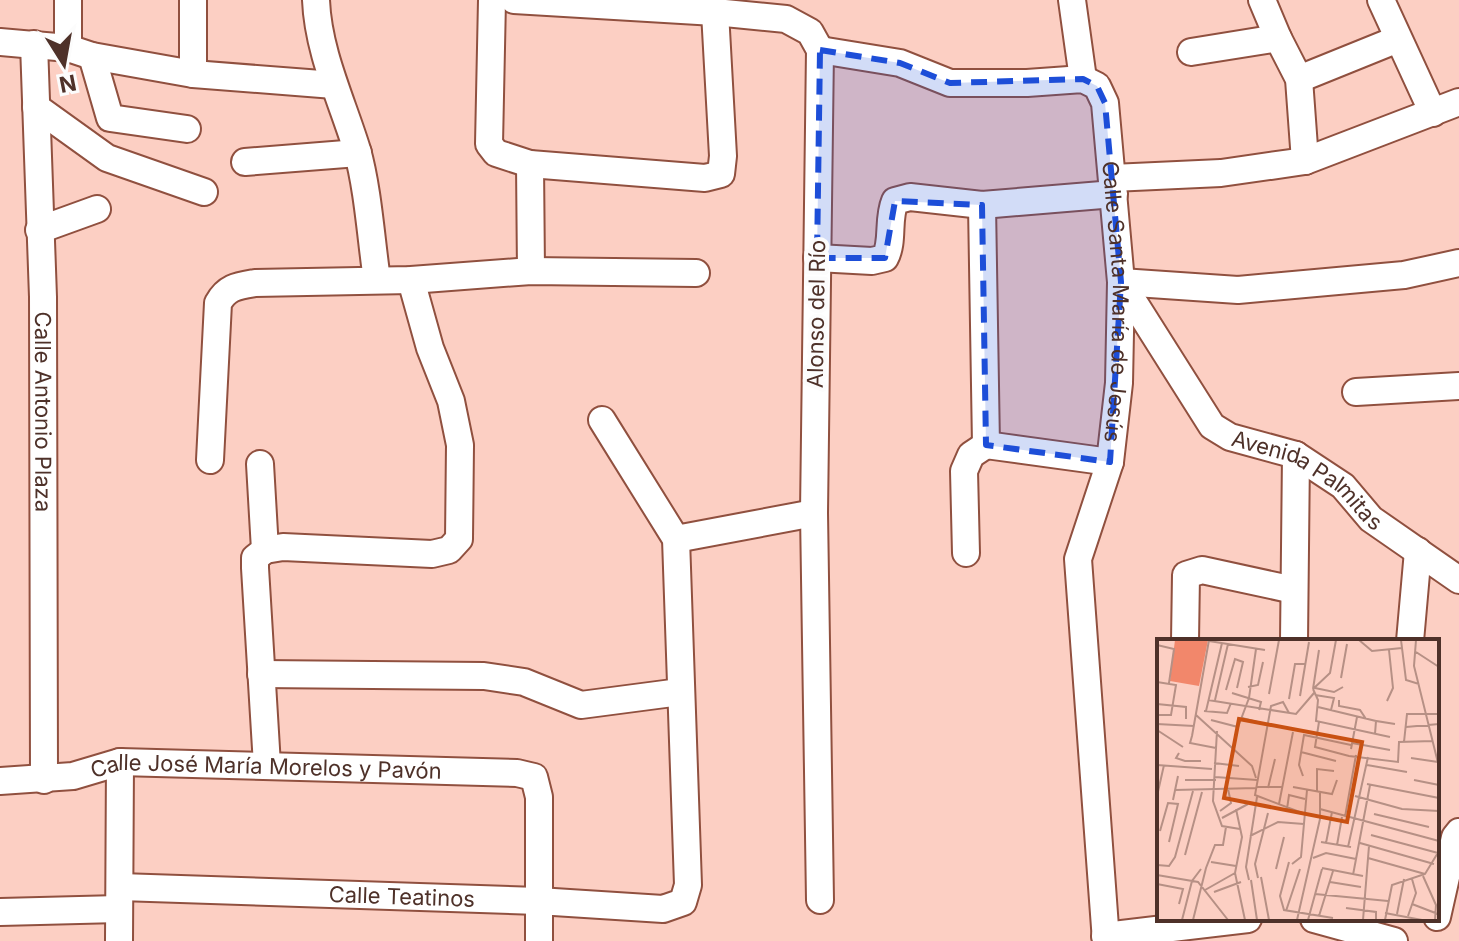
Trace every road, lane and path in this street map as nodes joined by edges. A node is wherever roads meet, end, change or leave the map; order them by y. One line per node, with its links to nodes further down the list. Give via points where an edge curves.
1 (68, 0): 15 (street)
2 (193, 0): 17 (street)
3 (316, 0): 20 (street)
4 (492, 0): 28 (street, via 489,144 496,153)
5 (514, 0): 9 (street)
6 (1072, 0): 18 (street)
7 (1381, 0): 11 (street)
8 (1270, 2): 10 (street)
9 (715, 12): 14 (street, via 786,19 810,32); 28 (street, via 721,174 705,178)
10 (1278, 38): 16 (street); 19 (street)
11 (1398, 39): 19 (street); 23 (street)
12 (0, 42): 13 (street)
13 (34, 44): 15 (street); 22 (street, Calle Antonio Plaza)
14 (820, 50): 18 (street, via 900,63 950,83); 34 (street, Alonso del Río)
15 (80, 52): 17 (street); 24 (street, via 110,118)
16 (1191, 52)
17 (193, 74): 20 (street)
18 (1083, 79): 29 (street, Calle Santa María de Jesús, via 1097,86 1105,103)
19 (1299, 79): 26 (street)
20 (334, 85): 25 (street)
21 (1459, 102): 23 (street)
22 (36, 107): 30 (street, via 107,158); 33 (street, Calle Antonio Plaza)
23 (1433, 113): 26 (street)
24 (187, 129)
25 (358, 153): 27 (street); 38 (street)
26 (1305, 161): 29 (street)
27 (245, 162)
28 (530, 164): 36 (street)
29 (1113, 186): 31 (street); 40 (street, Calle Santa María de Jesús)
30 (204, 192)
31 (982, 205): 34 (street, via 910,197 895,201 885,258); 44 (street)
32 (97, 209): 33 (street)
33 (39, 230): 63 (street, Calle Antonio Plaza)
34 (817, 258): 49 (street, Alonso del Río)
35 (1459, 263): 40 (street, via 1404,275 1238,290)
36 (531, 271): 37 (street); 39 (street)
37 (696, 273)
38 (377, 280): 39 (street); 46 (street, via 255,283 225,291 216,320)
39 (411, 280): 51 (street, via 460,445 459,539 449,550 432,554)
40 (1121, 282): 45 (street, Avenida Palmitas, via 1212,426 1230,437); 47 (street, Calle Santa María de Jesús, via 1119,383)
41 (1459, 386): 42 (street)
42 (1356, 392)
43 (602, 420): 50 (street)
44 (986, 445): 47 (street); 53 (street, via 971,455 964,471)
45 (1296, 455): 52 (street, Avenida Palmitas, via 1343,486 1371,519); 55 (street)
46 (210, 460)
47 (1110, 462): 74 (street, Calle Santa María de Jesús, via 1078,559)
48 (260, 464): 51 (street)
49 (814, 513): 50 (street); 67 (street, Alonso del Río)
50 (676, 539): 60 (street)
51 (265, 550): 59 (street, via 255,558)
52 (1418, 551): 54 (street, Avenida Palmitas); 58 (street)
53 (966, 553)
54 (1459, 580)
55 (1294, 590): 56 (street, via 1202,570 1186,575); 57 (street)
56 (1185, 639)
57 (1294, 639)
58 (1410, 639)
59 (261, 674): 60 (street, via 484,676 524,682 581,705); 62 (street)
60 (680, 692): 68 (street, Calle Teatinos, via 688,885 683,902 663,909)
61 (120, 762): 62 (street, Calle José María Morelos y Pavón); 63 (street, Calle José María Morelos y Pavón); 66 (street)
62 (267, 765): 68 (street, Calle José María Morelos y Pavón, via 534,777 539,797)
63 (44, 780): 64 (street, Calle José María Morelos y Pavón)
64 (0, 781)
65 (1450, 834): 69 (street)
66 (119, 898): 68 (street, Calle Teatinos); 70 (street, Calle Teatinos); 75 (street)
67 (820, 900)
68 (538, 901): 76 (street)
69 (1439, 905)
70 (0, 912)
71 (1233, 921): 74 (street)
72 (1321, 921): 77 (street)
73 (1436, 921): 78 (street)
74 (1106, 938)
75 (119, 941)
76 (539, 941)
77 (1394, 941)
78 (1432, 941)

